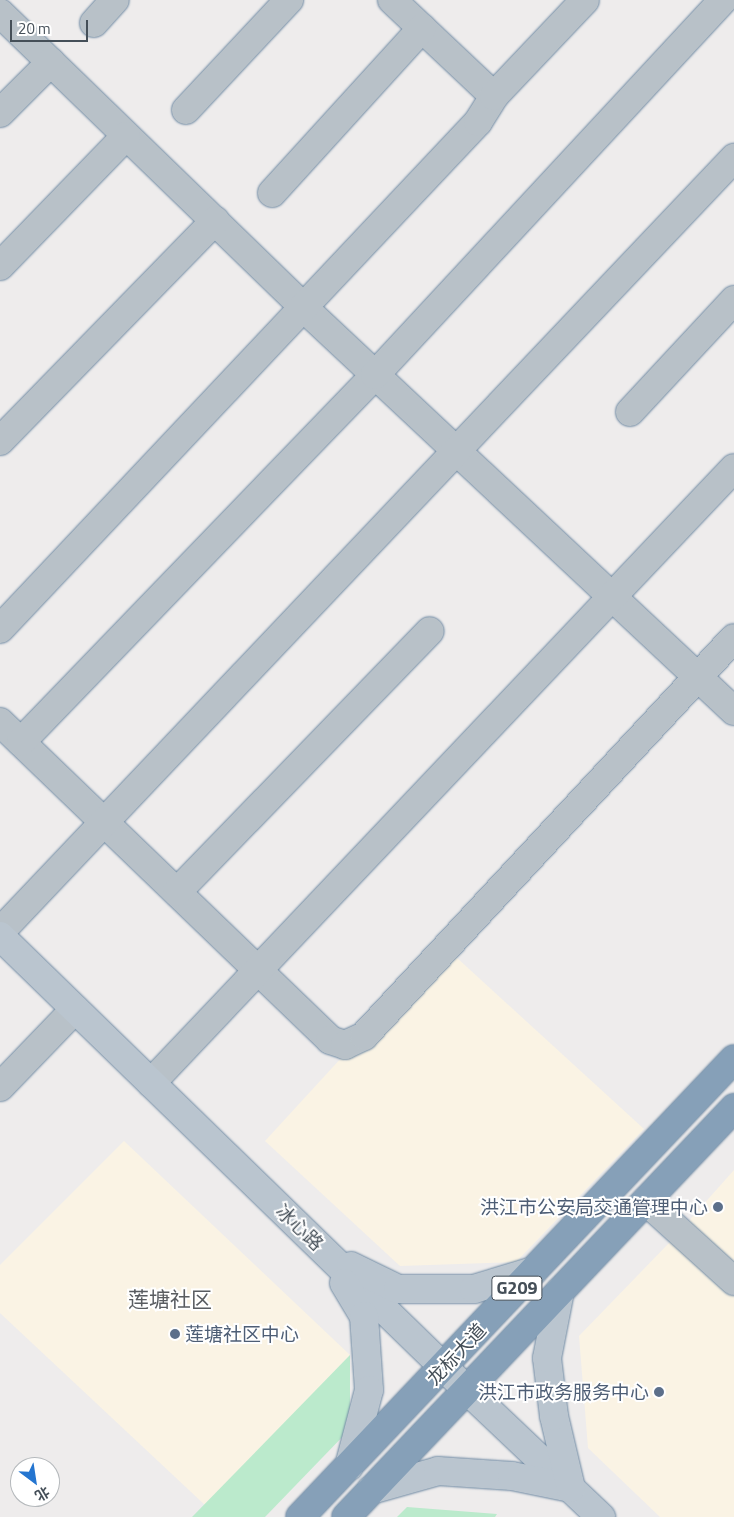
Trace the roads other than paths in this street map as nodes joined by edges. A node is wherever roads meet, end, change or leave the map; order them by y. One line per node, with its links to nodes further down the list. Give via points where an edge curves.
1 (115, 0): 7 (street)
2 (289, 0): 11 (street)
3 (393, 0): 8 (street)
4 (585, 0): 10 (street)
5 (723, 0): 20 (street)
6 (0, 13): 9 (street)
7 (94, 23)
8 (422, 28): 10 (street); 15 (street)
9 (51, 62): 12 (street); 13 (street)
10 (494, 96): 19 (street, via 478,122)
11 (186, 110)
12 (0, 113)
13 (126, 136): 16 (street); 17 (street)
14 (734, 158): 23 (street)
15 (272, 193)
16 (215, 221): 19 (street); 22 (street)
17 (0, 266)
18 (734, 300): 21 (street)
19 (305, 308): 20 (street); 26 (street)
20 (375, 375): 23 (street); 32 (street)
21 (630, 412)
22 (0, 441)
23 (456, 450): 25 (street); 33 (street)
24 (734, 468): 25 (street)
25 (612, 596): 29 (street); 36 (street)
26 (0, 629)
27 (430, 632): 34 (street)
28 (734, 638): 29 (street)
29 (698, 677): 30 (street); 36 (street, via 364,1036 345,1044 330,1040)
30 (734, 711)
31 (0, 722): 32 (street)
32 (21, 742): 33 (street)
33 (105, 823): 34 (street); 35 (street)
34 (177, 892): 36 (street)
35 (0, 934): 37 (street, 冰心路)
36 (257, 969): 39 (street)
37 (75, 1009): 39 (street, 冰心路); 40 (street)
38 (734, 1059): 44 (highway, 龙标大道 / G209)
39 (151, 1083): 43 (street, 冰心路)
40 (0, 1087)
41 (734, 1108): 42 (highway, 龙标大道 / G209)
42 (646, 1201): 45 (street); 46 (highway, 龙标大道 / G209)
43 (327, 1254): 44 (street, via 398,1289 474,1289); 47 (street, 冰心路); 49 (street, via 364,1316 369,1390)
44 (533, 1271): 47 (highway, 龙标大道 / G209)
45 (734, 1281)
46 (560, 1291): 48 (highway, 龙标大道 / G209); 50 (street, via 546,1358 554,1416)
47 (443, 1367): 48 (street, 冰心路); 49 (highway, 龙标大道 / G209)
48 (467, 1390): 50 (street, 冰心路); 51 (highway, 龙标大道 / G209)
49 (349, 1466): 52 (highway, 龙标大道 / G209)
50 (570, 1488): 51 (street, via 512,1476 438,1471); 54 (street, 冰心路)
51 (372, 1490): 53 (highway, 龙标大道 / G209)
52 (300, 1517)
53 (346, 1517)
54 (601, 1517)

